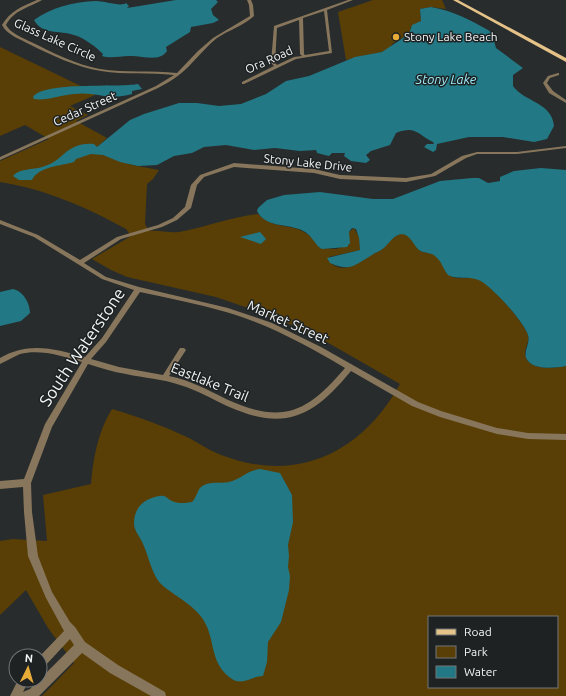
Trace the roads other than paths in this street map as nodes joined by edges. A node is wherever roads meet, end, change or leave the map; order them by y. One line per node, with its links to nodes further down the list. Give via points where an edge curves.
1 (40, 0): 8 (street, Glass Lake Circle, via 8,16)
2 (249, 0): 14 (street, via 252,16 213,39)
3 (351, 0): 6 (street)
4 (456, 0): 9 (main road)
5 (465, 0): 10 (main road)
6 (325, 9): 7 (street); 11 (street, Ora Road, via 331,52)
7 (301, 17): 11 (street); 13 (street, via 280,24 274,31 273,63)
8 (2, 26): 14 (street, Glass Lake Circle, via 9,32 89,68 117,72 158,71)
9 (555, 54): 10 (main road); 12 (main road)
10 (565, 54)
11 (304, 56): 13 (street, Ora Road)
12 (566, 60)
13 (276, 66): 16 (street, Ora Road)
14 (178, 74): 19 (street, Cedar Street, via 157,87)
15 (558, 74): 17 (street, via 549,77 545,83 551,92)
16 (243, 83)
17 (566, 102)
18 (566, 147): 21 (street, Stony Lake Drive, via 517,153 477,153 464,157 433,175 406,180 340,177 314,171 234,166 202,176 194,185 188,208 175,219 119,238)
19 (0, 159)
20 (0, 222): 21 (street, Market Street, via 36,236)
21 (80, 263): 22 (street, Market Street, via 104,278)
22 (138, 289): 25 (street, South Waterstone, via 104,340); 26 (street, Market Street, via 228,310 256,320 294,336)
23 (182, 350): 27 (street)
24 (0, 361): 25 (street, Eastlake Trail, via 20,352 37,350)
25 (86, 361): 27 (street, Eastlake Trail); 29 (street, South Waterstone, via 48,426)
26 (350, 367): 27 (street, Eastlake Trail, via 336,385 312,406 283,416 247,411 190,385); 28 (street, Market Street, via 415,404 454,419 512,433)
27 (165, 378)
28 (566, 438)
29 (27, 483): 30 (street); 31 (street, South Waterstone, via 33,556 49,595)
30 (0, 486)
31 (71, 631): 32 (street, South Waterstone); 33 (street)
32 (82, 646): 34 (street, via 34,694); 35 (street, South Waterstone, via 126,677)
33 (48, 655)
34 (26, 696)
35 (161, 696)

